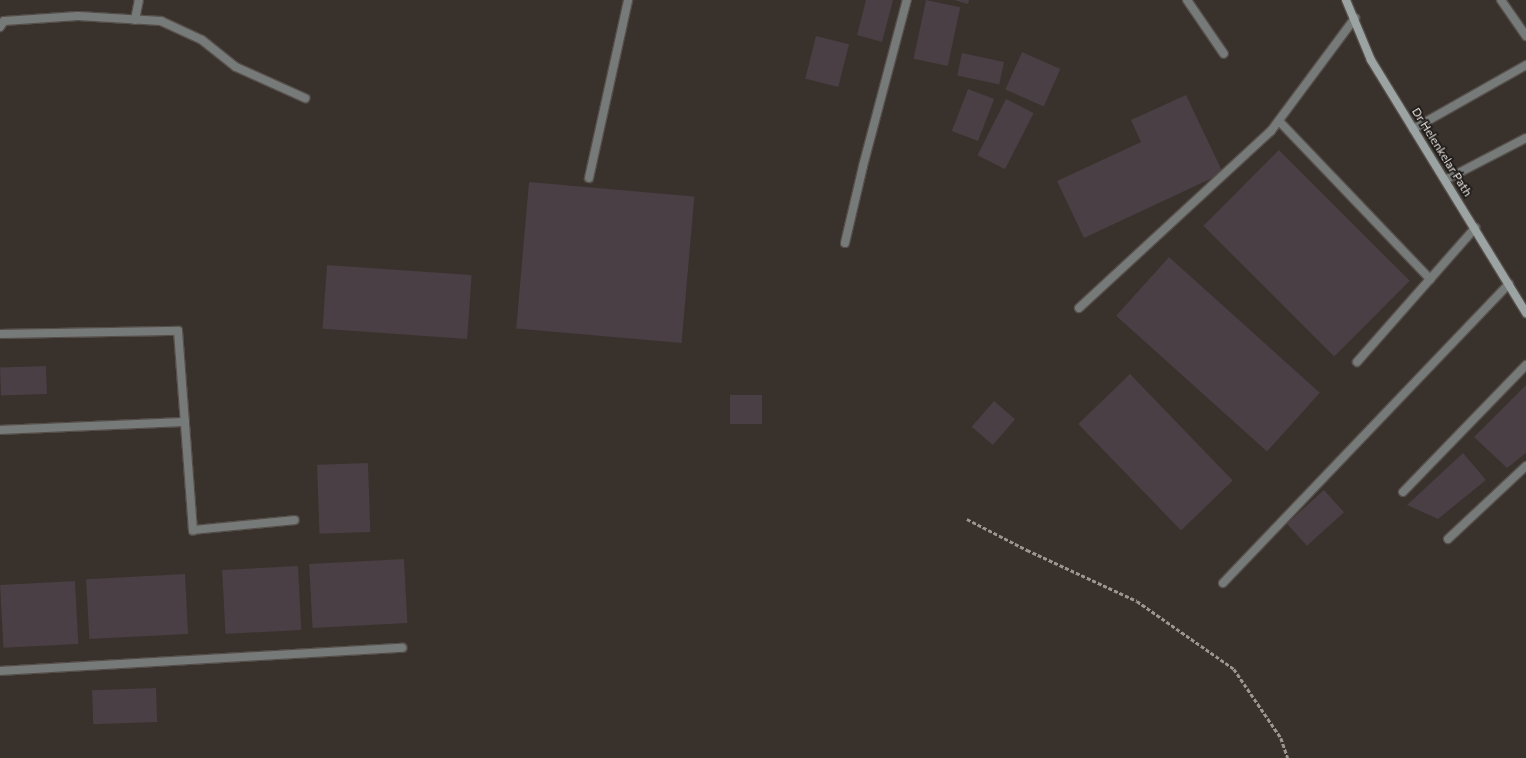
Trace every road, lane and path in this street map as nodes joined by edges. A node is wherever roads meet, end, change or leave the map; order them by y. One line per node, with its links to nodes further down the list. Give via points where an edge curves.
1 (139, 0): 8 (street)
2 (628, 0): 17 (street)
3 (907, 0): 20 (street)
4 (1187, 0): 11 (street)
5 (1346, 0): 7 (street, Dr Helenkelar Path)
6 (1501, 0): 10 (street)
7 (1355, 18): 14 (street); 15 (street, Dr Helenkelar Path, via 1371,60)
8 (135, 20): 9 (street, via 78,16 4,21); 13 (street, via 161,21 178,27 202,40 236,67)
9 (0, 27)
10 (1526, 36)
11 (1224, 54)
12 (1526, 65): 15 (street)
13 (305, 98)
14 (1279, 120): 21 (street); 23 (street, via 1271,131)
15 (1413, 129): 18 (street, Dr Helenkelar Path)
16 (1526, 138): 18 (street)
17 (589, 178)
18 (1445, 180): 19 (street, Dr Helenkelar Path)
19 (1475, 228): 21 (street); 22 (street, Dr Helenkelar Path)
20 (845, 243)
21 (1430, 279): 26 (street)
22 (1509, 284): 24 (street, Dr Helenkelar Path); 35 (street)
23 (1079, 308)
24 (1526, 313)
25 (0, 334): 28 (street, via 178,331)
26 (1357, 362)
27 (1526, 365): 31 (street)
28 (185, 422): 29 (street); 33 (street, via 193,530)
29 (0, 430)
30 (1526, 466): 34 (street)
31 (1403, 492)
32 (967, 519): 38 (path, via 1027,550 1137,600 1234,669 1281,738)
33 (295, 520)
34 (1448, 539)
35 (1223, 583)
36 (402, 648): 37 (street)
37 (0, 671)
38 (1288, 758)

